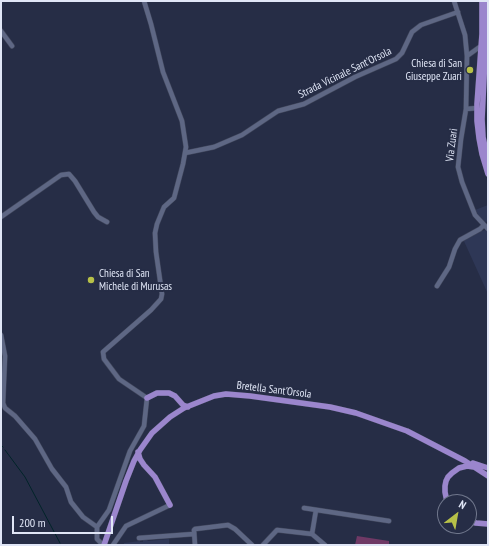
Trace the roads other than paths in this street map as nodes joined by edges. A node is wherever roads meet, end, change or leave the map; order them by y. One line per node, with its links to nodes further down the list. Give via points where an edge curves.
1 (144, 1): 13 (street, via 162,72 182,121)
2 (454, 1): 5 (street, Via Zuari)
3 (482, 1): 9 (main road)
4 (487, 1): 7 (main road)
5 (458, 12): 10 (street, Via Zuari, via 465,35); 13 (street, Strada Vicinale Sant'Orsola, via 421,25 412,32 402,53 396,59 355,76 304,104 278,111 242,135 214,147)
6 (1, 31): 8 (street)
7 (487, 37): 12 (main road)
8 (12, 46)
9 (481, 46): 10 (street); 12 (main road)
10 (467, 56): 11 (street, Via Zuari)
11 (466, 108): 12 (street); 18 (street, Via Zuari, via 458,167 475,215)
12 (482, 108): 14 (main road, via 483,137); 15 (main road, via 478,138)
13 (185, 153): 21 (street, via 174,198 164,207 156,224 161,299 103,352 104,359 119,378)
14 (488, 161)
15 (488, 174)
16 (1, 217): 17 (street, via 61,175 69,174 94,212)
17 (107, 222)
18 (486, 227): 19 (street, via 460,240 450,267)
19 (437, 286)
20 (1, 335): 39 (street, via 6,356 3,403 5,408 35,439 66,487 71,502)
21 (147, 398): 22 (main road, via 157,393 169,393); 39 (street, via 144,426 130,451 110,510)
22 (178, 400): 23 (main road); 24 (main road)
23 (188, 407): 24 (main road, Bretella Sant'Orsola); 26 (main road, Bretella Sant'Orsola, via 226,394 330,407 407,431)
24 (178, 412): 25 (main road, Bretella Sant'Orsola, via 152,433)
25 (138, 452): 27 (main road); 29 (main road, Bretella Sant'Orsola)
26 (465, 461): 28 (main road, Bretella Sant'Orsola); 30 (main road)
27 (144, 465): 29 (main road, via 137,464); 33 (main road, via 155,477)
28 (476, 467): 31 (main road, Bretella Sant'Orsola); 32 (main road, via 459,468 452,473 446,481)
29 (131, 468): 44 (main road, Bretella Sant'Orsola)
30 (488, 468)
31 (488, 476)
32 (445, 494)
33 (170, 505): 45 (street, via 126,526)
34 (304, 508): 35 (street)
35 (316, 510): 36 (street); 41 (street)
36 (390, 521)
37 (477, 523): 38 (main road)
38 (488, 524)
39 (97, 527): 44 (street, via 97,539)
40 (194, 534): 42 (street); 46 (street); 47 (street, via 195,529 228,526)
41 (312, 534): 43 (street); 48 (street, via 277,530)
42 (139, 538)
43 (320, 541): 49 (street); 50 (street)
44 (104, 544)
45 (114, 545)
46 (195, 545)
47 (252, 545)
48 (263, 545)
49 (317, 545)
50 (325, 545)

